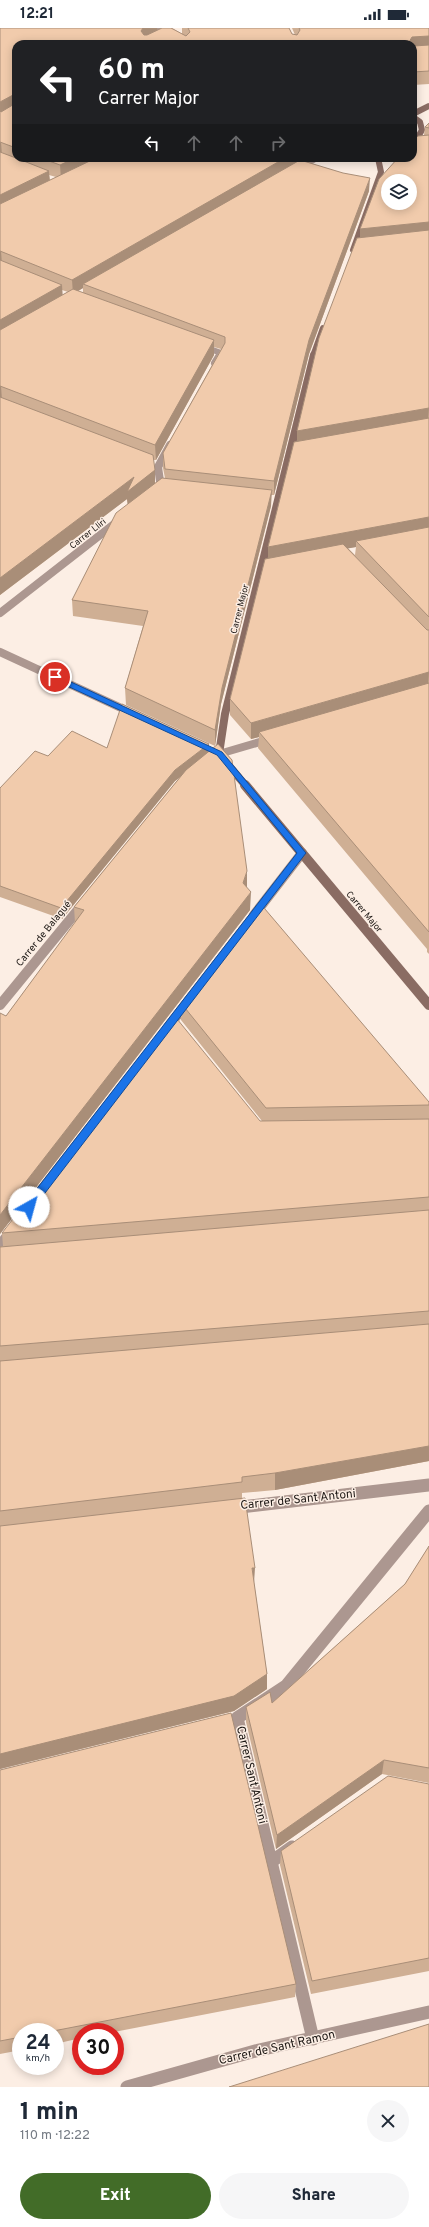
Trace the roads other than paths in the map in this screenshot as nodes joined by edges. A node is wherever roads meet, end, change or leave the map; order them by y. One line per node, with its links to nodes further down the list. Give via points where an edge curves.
1 (158, 28): 3 (street)
2 (182, 32): 3 (street)
3 (167, 33): 4 (street); 5 (street)
4 (160, 37)
5 (179, 40)
6 (429, 106): 7 (street)
7 (417, 114)
8 (417, 119): 9 (street, via 422,130)
9 (417, 138)
10 (310, 162): 12 (street)
11 (379, 162): 13 (street, via 381,172)
12 (290, 174)
13 (355, 250)
14 (326, 321): 24 (street, Carrer Major, via 313,357 293,453 273,501 264,569)
15 (191, 342): 16 (street, via 221,353)
16 (210, 373)
17 (172, 440): 18 (street, via 154,465 165,488)
18 (149, 498)
19 (124, 517): 20 (street, Carrer Lliri)
20 (0, 613)
21 (0, 652): 22 (street)
22 (142, 717)
23 (279, 736): 24 (street)
24 (216, 752): 25 (street); 26 (street, Carrer Major)
25 (207, 763)
26 (302, 853): 28 (street); 31 (street, Carrer Major)
27 (88, 897): 30 (street, Carrer de Balagué)
28 (249, 921)
29 (197, 989): 32 (street, via 176,1023)
30 (0, 1005)
31 (429, 1006)
32 (164, 1033)
33 (14, 1226): 34 (street)
34 (0, 1244)
35 (429, 1485): 36 (street, Carrer de Sant Antoni)
36 (222, 1509)
37 (429, 1511): 38 (street, Carrer Sant Antoni, via 286,1686)
38 (237, 1718): 39 (street); 41 (street, Carrer Sant Antoni)
39 (222, 1722)
40 (302, 1840): 41 (street)
41 (271, 1862): 43 (street, Carrer Sant Antoni)
42 (429, 2012): 43 (street, Carrer de Sant Ramon)
43 (313, 2039): 44 (street, Carrer de Sant Ramon, via 259,2050)
44 (127, 2087)

